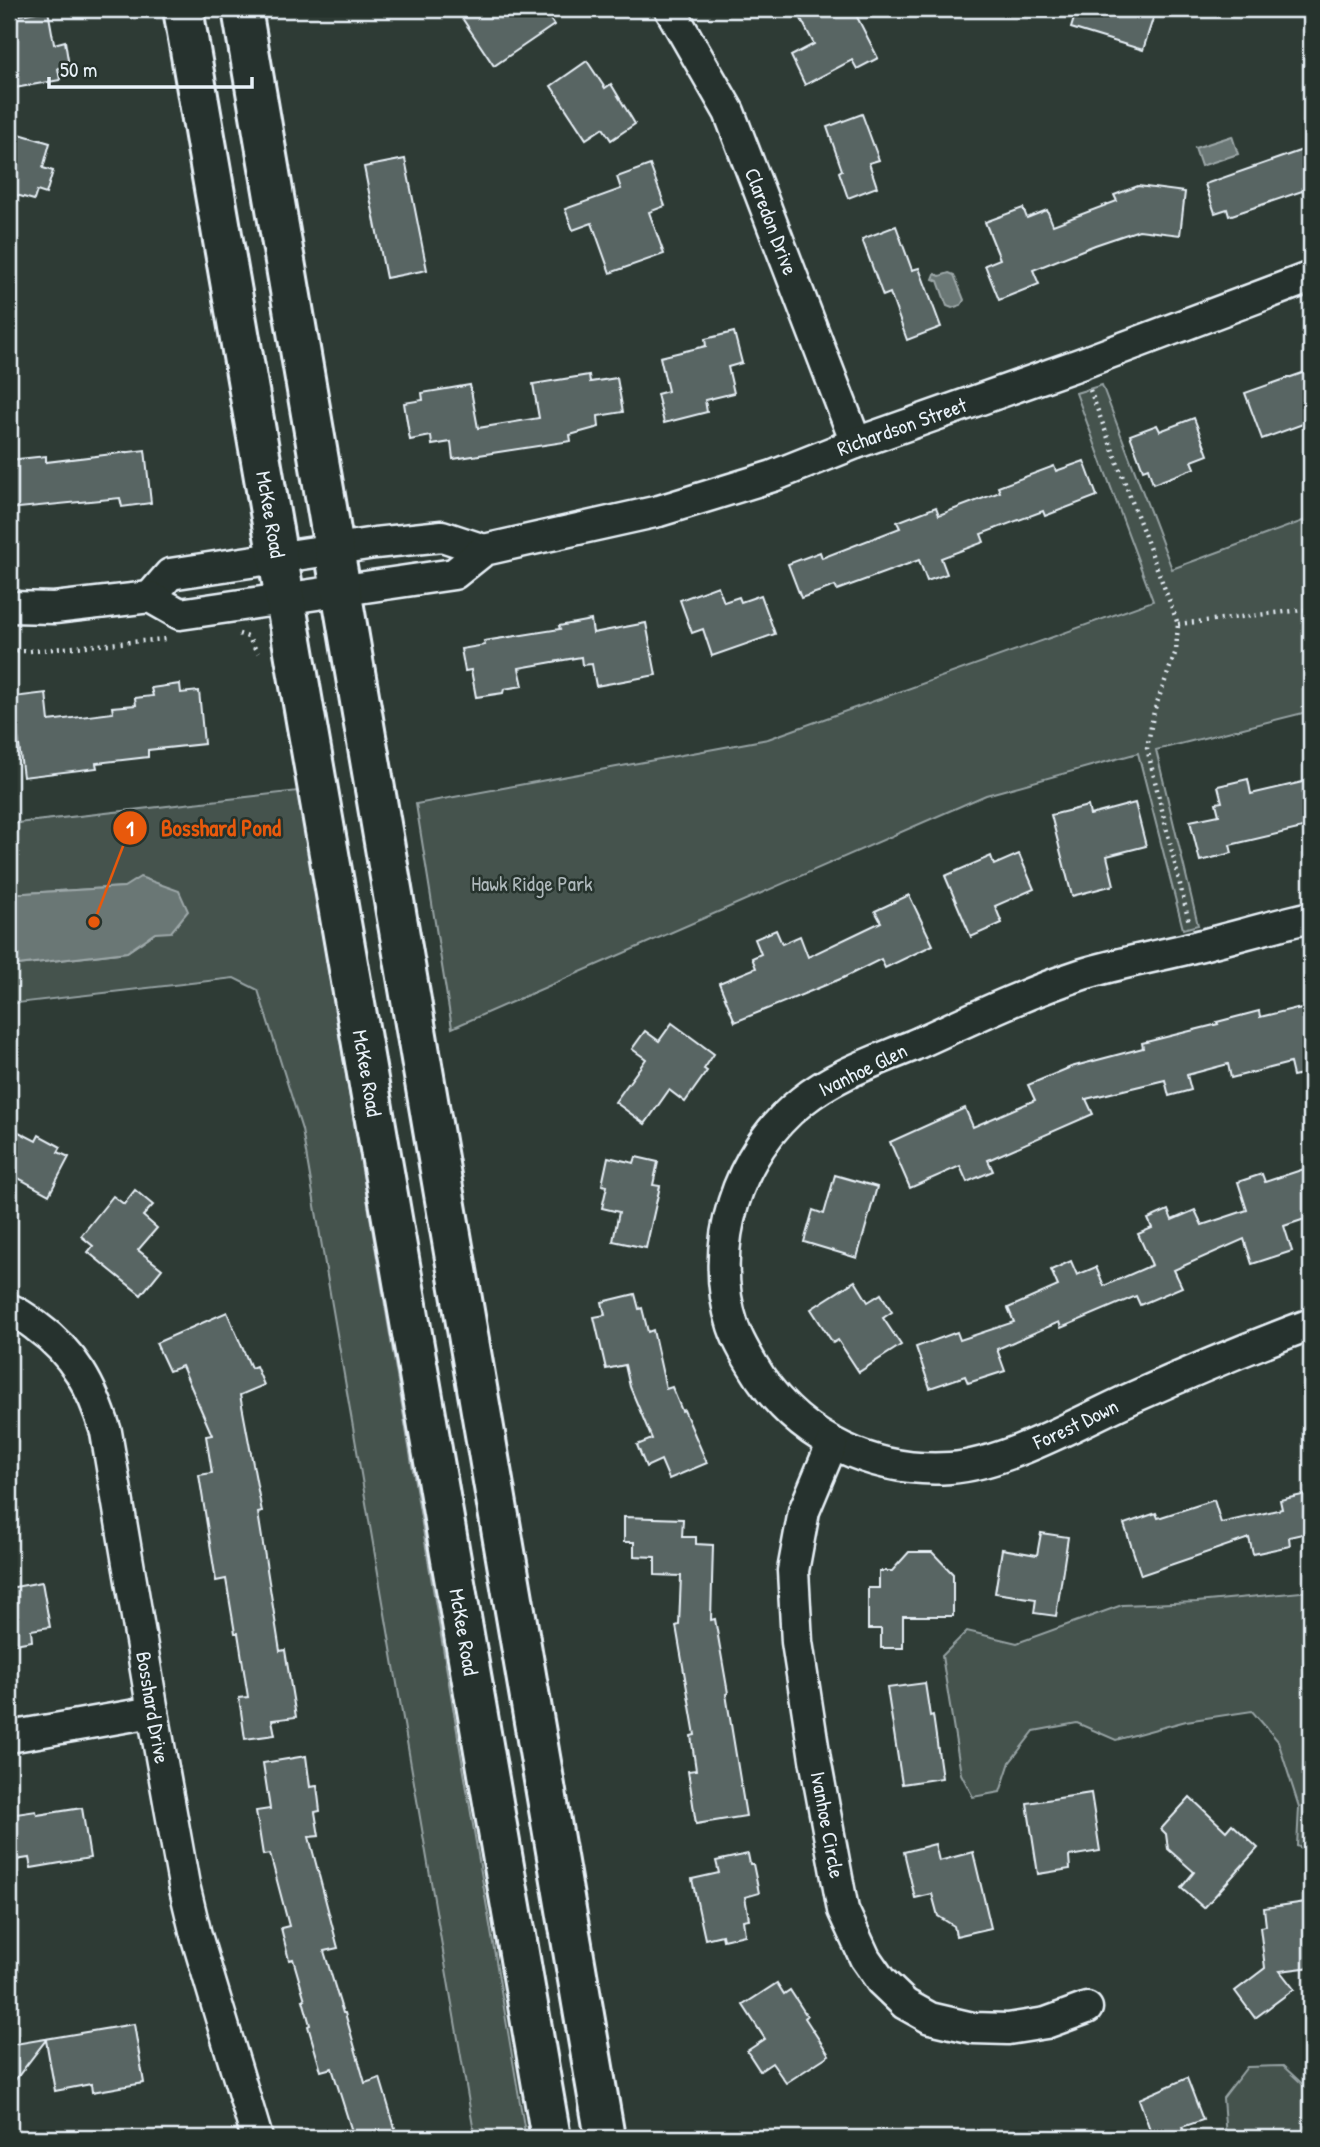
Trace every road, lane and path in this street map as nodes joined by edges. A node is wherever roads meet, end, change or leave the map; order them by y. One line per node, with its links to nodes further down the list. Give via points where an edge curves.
1 (183, 9): 9 (main road, McKee Road)
2 (242, 9): 7 (main road)
3 (670, 9): 6 (street, Claredon Drive, via 729,112)
4 (1311, 277): 5 (street, Richardson Street)
5 (1080, 363): 6 (street, Richardson Street); 15 (path)
6 (856, 443): 8 (street, Richardson Street, via 659,511)
7 (335, 549): 8 (street, Richardson Street, via 442,537); 9 (street, Richardson Street); 10 (main road)
8 (484, 550): 10 (street, Richardson Street, via 454,574)
9 (278, 557): 11 (street, Richardson Street, via 170,574); 12 (main road, McKee Road)
10 (341, 590): 12 (street, Richardson Street); 30 (main road)
11 (149, 597): 12 (street, Richardson Street, via 180,614); 13 (street, via 54,608)
12 (285, 598): 29 (main road, McKee Road)
13 (9, 607)
14 (1311, 609): 15 (path)
15 (1178, 624): 21 (path, via 1176,651 1154,711 1147,748)
16 (235, 632): 19 (path, via 248,637)
17 (166, 639): 18 (path)
18 (9, 651)
19 (258, 653)
20 (1311, 918): 21 (street, Ivanhoe Glen)
21 (1195, 947): 24 (street, Ivanhoe Glen, via 1086,973 1026,995 836,1079 804,1099 767,1137 738,1188 729,1216 725,1287 733,1325 767,1388)
22 (9, 1309): 25 (street, Bosshard Drive, via 56,1339 97,1402 106,1432)
23 (1311, 1324): 24 (street, Forest Down, via 1039,1441 954,1468 917,1468 870,1460)
24 (832, 1444): 27 (street, Ivanhoe Circle, via 804,1511 793,1570 797,1642 843,1910 881,1981 905,2004 930,2018 973,2028 1008,2029 1046,2023)
25 (153, 1712): 26 (street); 28 (street, Bosshard Drive, via 196,1935)
26 (9, 1737)
27 (1087, 2008)
28 (257, 2138)
29 (551, 2138)
30 (605, 2138)

